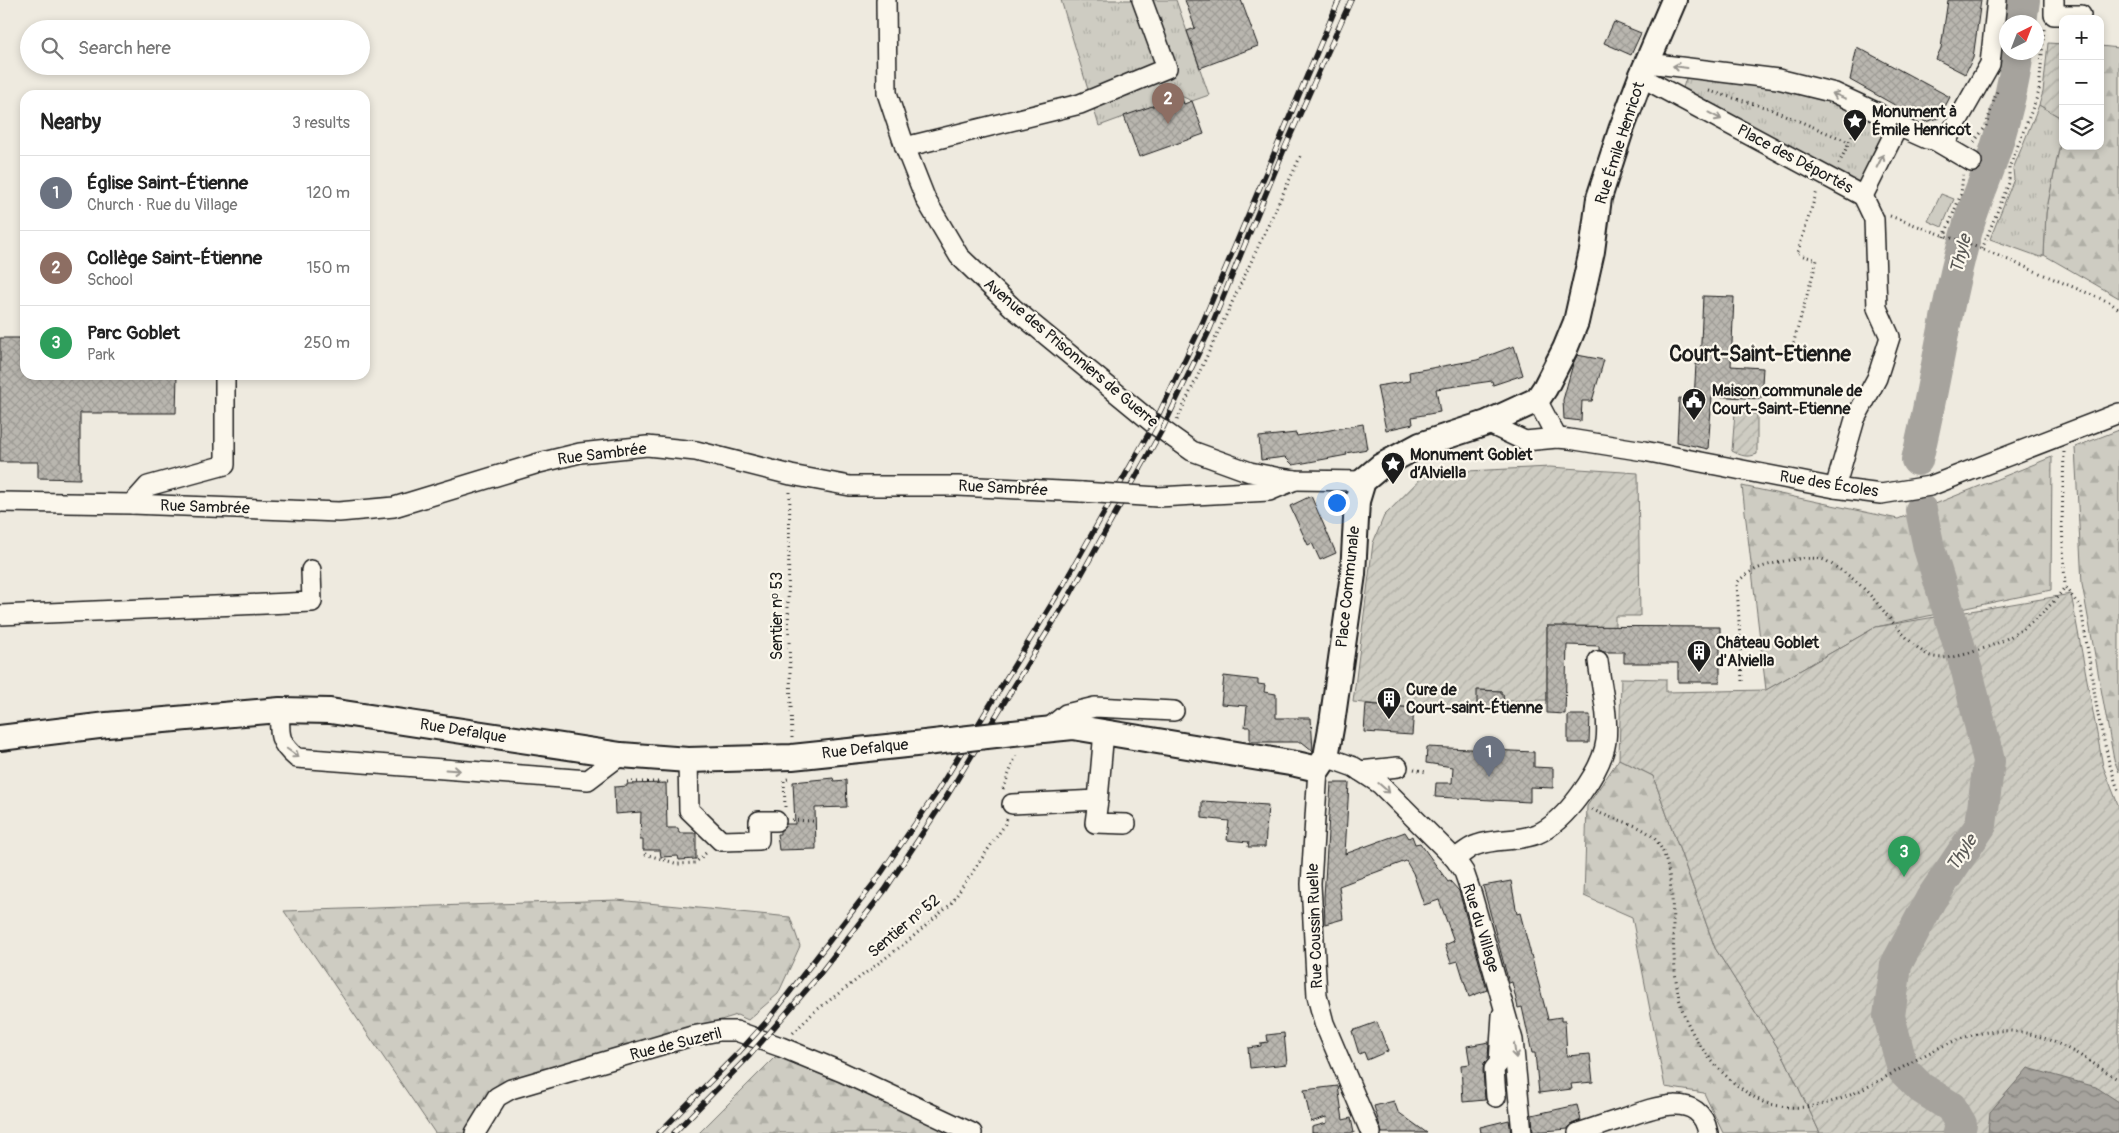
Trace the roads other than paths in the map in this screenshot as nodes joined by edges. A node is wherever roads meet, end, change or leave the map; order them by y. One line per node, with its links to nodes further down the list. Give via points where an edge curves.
1 (886, 0): 10 (street, Avenue des Prisonniers de Guerre, via 887,92)
2 (1142, 0): 10 (street, via 1167,68 1080,104)
3 (1674, 0): 7 (main road, Rue Émile Henricot)
4 (1997, 0): 9 (street, via 1990,64 1949,136)
5 (2054, 0): 6 (street, via 2054,15)
6 (2059, 15)
7 (1645, 70): 8 (street, one-way to 7, via 1835,93 1778,79); 12 (street, Place des Déportés, one-way to 12, via 1826,181); 14 (main road, Rue Émile Henricot, via 1600,198 1576,322)
8 (1898, 126): 9 (street); 12 (street, Place des Déportés, one-way to 8)
9 (1936, 141): 11 (street)
10 (905, 147): 18 (street, Avenue des Prisonniers de Guerre, via 926,200 959,256 1013,308 1192,451 1250,472)
11 (1972, 162)
12 (1863, 196): 20 (street, via 1874,219 1877,308 1890,337 1877,378 1855,419)
13 (225, 380): 22 (street, via 225,465 148,486)
14 (1537, 400): 16 (main road); 17 (street)
15 (2119, 413): 20 (street, Rue des Écoles, via 1930,486 1881,494)
16 (1487, 423): 17 (street, via 1525,441); 19 (main road, via 1420,445)
17 (1557, 438): 20 (street, Rue des Écoles, via 1644,451)
18 (1295, 480): 19 (street, Avenue des Prisonniers de Guerre); 22 (street, Rue Sambrée, bridge, via 1269,491 1158,497 958,486 850,486 696,451 647,446 580,453 394,507 339,512)
19 (1363, 480): 32 (main road, Place Communale, via 1357,501 1353,574)
20 (1835, 488)
21 (0, 502): 22 (street, Rue Sambrée)
22 (132, 504)
23 (311, 570): 24 (street, via 312,602)
24 (0, 615)
25 (1598, 661): 40 (street, via 1606,741 1593,774 1578,797 1561,817 1543,830 1518,840 1477,845)
26 (280, 710): 30 (main road, Rue Defalque); 31 (main road, Rue Defalque, via 330,711); 31 (street, one-way to 31, via 279,734 286,749 297,758 588,780)
27 (1174, 710): 28 (street, via 1095,708 1066,714)
28 (1049, 728): 29 (main road); 34 (main road, Rue Defalque, bridge, via 1020,737 925,743 793,768)
29 (1104, 731): 32 (main road, via 1296,764); 36 (street)
30 (0, 738)
31 (621, 755): 34 (main road, Rue Defalque)
32 (1322, 763): 35 (street, Rue du Village); 45 (street, Rue Coussin Ruelle, via 1311,884 1316,996 1324,1024)
33 (1398, 767): 35 (street)
34 (688, 771): 38 (street, via 690,810 721,841 759,840 759,821)
35 (1360, 771): 40 (street, Rue du Village, one-way to 40, via 1390,793)
36 (1098, 800): 37 (street); 39 (street, via 1095,823)
37 (1012, 804)
38 (781, 816)
39 (1126, 824)
40 (1455, 859): 41 (street, Rue du Village, via 1472,894)
41 (1504, 1003): 42 (street, via 1498,1063 1494,1069); 46 (street, Rue du Village, one-way to 46, via 1516,1057)
42 (1496, 1097)
43 (475, 1133): 44 (street, Rue de Suzeril, via 497,1097 511,1089 719,1031 736,1031 782,1047)
44 (972, 1133)
45 (1371, 1133)
46 (1522, 1133)
47 (1578, 1133): 48 (street, via 1659,1106 1678,1105 1698,1113 1706,1122)
48 (1708, 1133)

